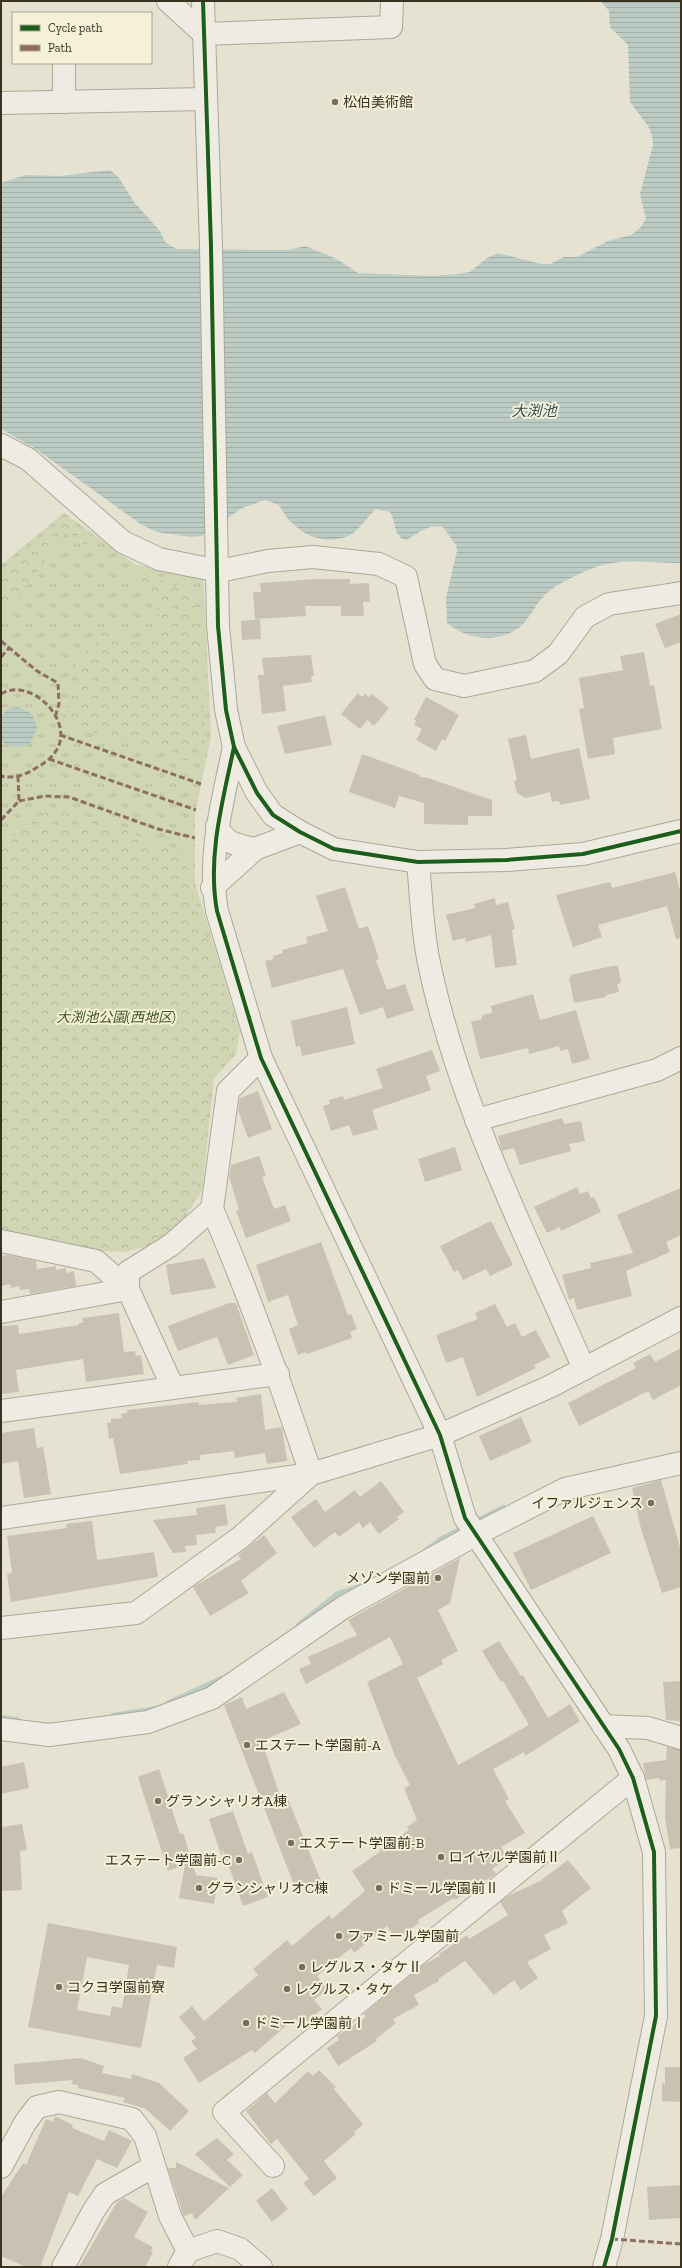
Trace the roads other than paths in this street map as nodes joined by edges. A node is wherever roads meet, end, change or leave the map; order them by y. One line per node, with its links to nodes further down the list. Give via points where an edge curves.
1 (168, 1): 4 (street)
2 (203, 1): 4 (street)
3 (392, 1): 4 (street, via 392,27)
4 (204, 34): 6 (street)
5 (64, 64): 7 (street)
6 (206, 99): 7 (street); 10 (street)
7 (64, 102): 8 (street)
8 (1, 103)
9 (1, 445): 10 (street, via 28,459 123,542 159,559)
10 (219, 571): 11 (street, via 268,561 313,557 379,564 406,577 425,664 435,679 464,686 535,671 558,654 585,617 609,604); 12 (street, via 218,626 221,670)
11 (681, 592)
12 (234, 747): 13 (street); 15 (street, via 257,793 273,815)
13 (217, 826): 16 (street, via 221,836 230,843); 18 (street)
14 (681, 831): 17 (street, via 583,854 506,860)
15 (300, 832): 16 (street); 17 (street, via 334,849)
16 (255, 849): 18 (street)
17 (418, 862): 21 (street, via 428,957 444,1025)
18 (212, 888): 19 (street, via 216,911)
19 (261, 1058): 22 (street, via 228,1091); 31 (street)
20 (681, 1058): 21 (street, via 657,1070)
21 (476, 1120): 27 (street)
22 (212, 1209): 24 (street, via 171,1245 128,1272); 28 (street, via 242,1278)
23 (1, 1241): 24 (street, via 96,1261)
24 (128, 1289): 25 (street); 29 (street)
25 (1, 1312)
26 (681, 1318): 27 (street)
27 (584, 1369): 31 (street)
28 (278, 1374): 29 (street); 33 (street)
29 (173, 1388): 30 (street)
30 (1, 1411)
31 (440, 1435): 33 (street); 35 (street)
32 (681, 1463): 35 (street, via 565,1489)
33 (312, 1474): 34 (street); 36 (street, via 241,1537 136,1612)
34 (1, 1518)
35 (471, 1528): 37 (street); 38 (street, via 344,1607 212,1698 148,1722 49,1735)
36 (1, 1628)
37 (603, 1726): 39 (street, via 648,1728); 40 (street, via 619,1749)
38 (1, 1729)
39 (681, 1738)
40 (633, 1778): 42 (street, via 224,2112); 47 (street, via 654,1852 656,2016 612,2239)
41 (154, 2166): 43 (street, via 146,2136 132,2119 59,2102 38,2107 25,2123); 44 (street); 45 (street, via 106,2194 94,2210)
42 (273, 2166)
43 (1, 2167)
44 (184, 2259): 46 (street, via 216,2241 240,2249)
45 (63, 2267)
46 (261, 2267)
47 (604, 2267)

